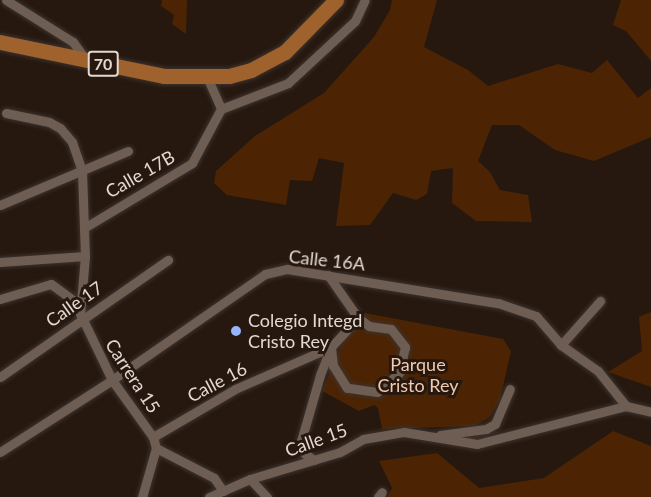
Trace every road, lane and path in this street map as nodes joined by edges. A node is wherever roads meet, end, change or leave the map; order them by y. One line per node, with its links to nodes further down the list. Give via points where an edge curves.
1 (6, 0): 5 (street, via 73,42)
2 (336, 0): 6 (main road, 70, via 306,33 270,62 229,76)
3 (365, 0): 7 (street, via 355,21 288,82)
4 (0, 42): 5 (main road, 70)
5 (86, 60): 6 (main road, 70, via 164,76)
6 (207, 77): 7 (street)
7 (220, 109): 12 (street, Calle 17B, via 192,163)
8 (6, 113): 10 (street, via 60,128 72,142)
9 (128, 151): 10 (street)
10 (82, 171): 11 (street); 12 (street)
11 (0, 205)
12 (84, 228): 13 (street)
13 (85, 256): 15 (street); 20 (street)
14 (168, 260): 20 (street, Calle 17)
15 (0, 261)
16 (328, 275): 19 (street); 21 (street, Calle 16A, via 498,303 536,316); 24 (street, Calle 16A, via 287,269 265,274)
17 (0, 299): 20 (street, Carrera 15, via 51,284 74,301)
18 (600, 301): 21 (street)
19 (358, 318): 22 (street); 22 (street, via 369,326 391,329 405,347 399,373 377,392 346,388 333,366)
20 (79, 319): 23 (street, Calle 17); 24 (street, Carrera 15)
21 (561, 345): 26 (street, Calle 16A, via 598,371)
22 (331, 347): 28 (street, Calle 16, via 235,389); 32 (street, via 301,441 305,454)
23 (0, 377)
24 (112, 380): 28 (street, Carrera 15); 31 (street, Calle 16A)
25 (510, 389): 29 (street, via 495,424 486,429)
26 (626, 406): 27 (street); 29 (street, via 477,444)
27 (651, 412)
28 (153, 436): 30 (street, Carrera 15)
29 (438, 436): 32 (street, Calle 15, via 404,432 363,439)
30 (156, 448): 34 (street, via 214,478); 35 (street, Carrera 15)
31 (0, 452)
32 (314, 460): 33 (street, Calle 15)
33 (250, 479): 34 (street, Calle 15); 37 (street)
34 (223, 491): 36 (street, Calle 15)
35 (142, 497)
36 (209, 497)
37 (267, 497)

